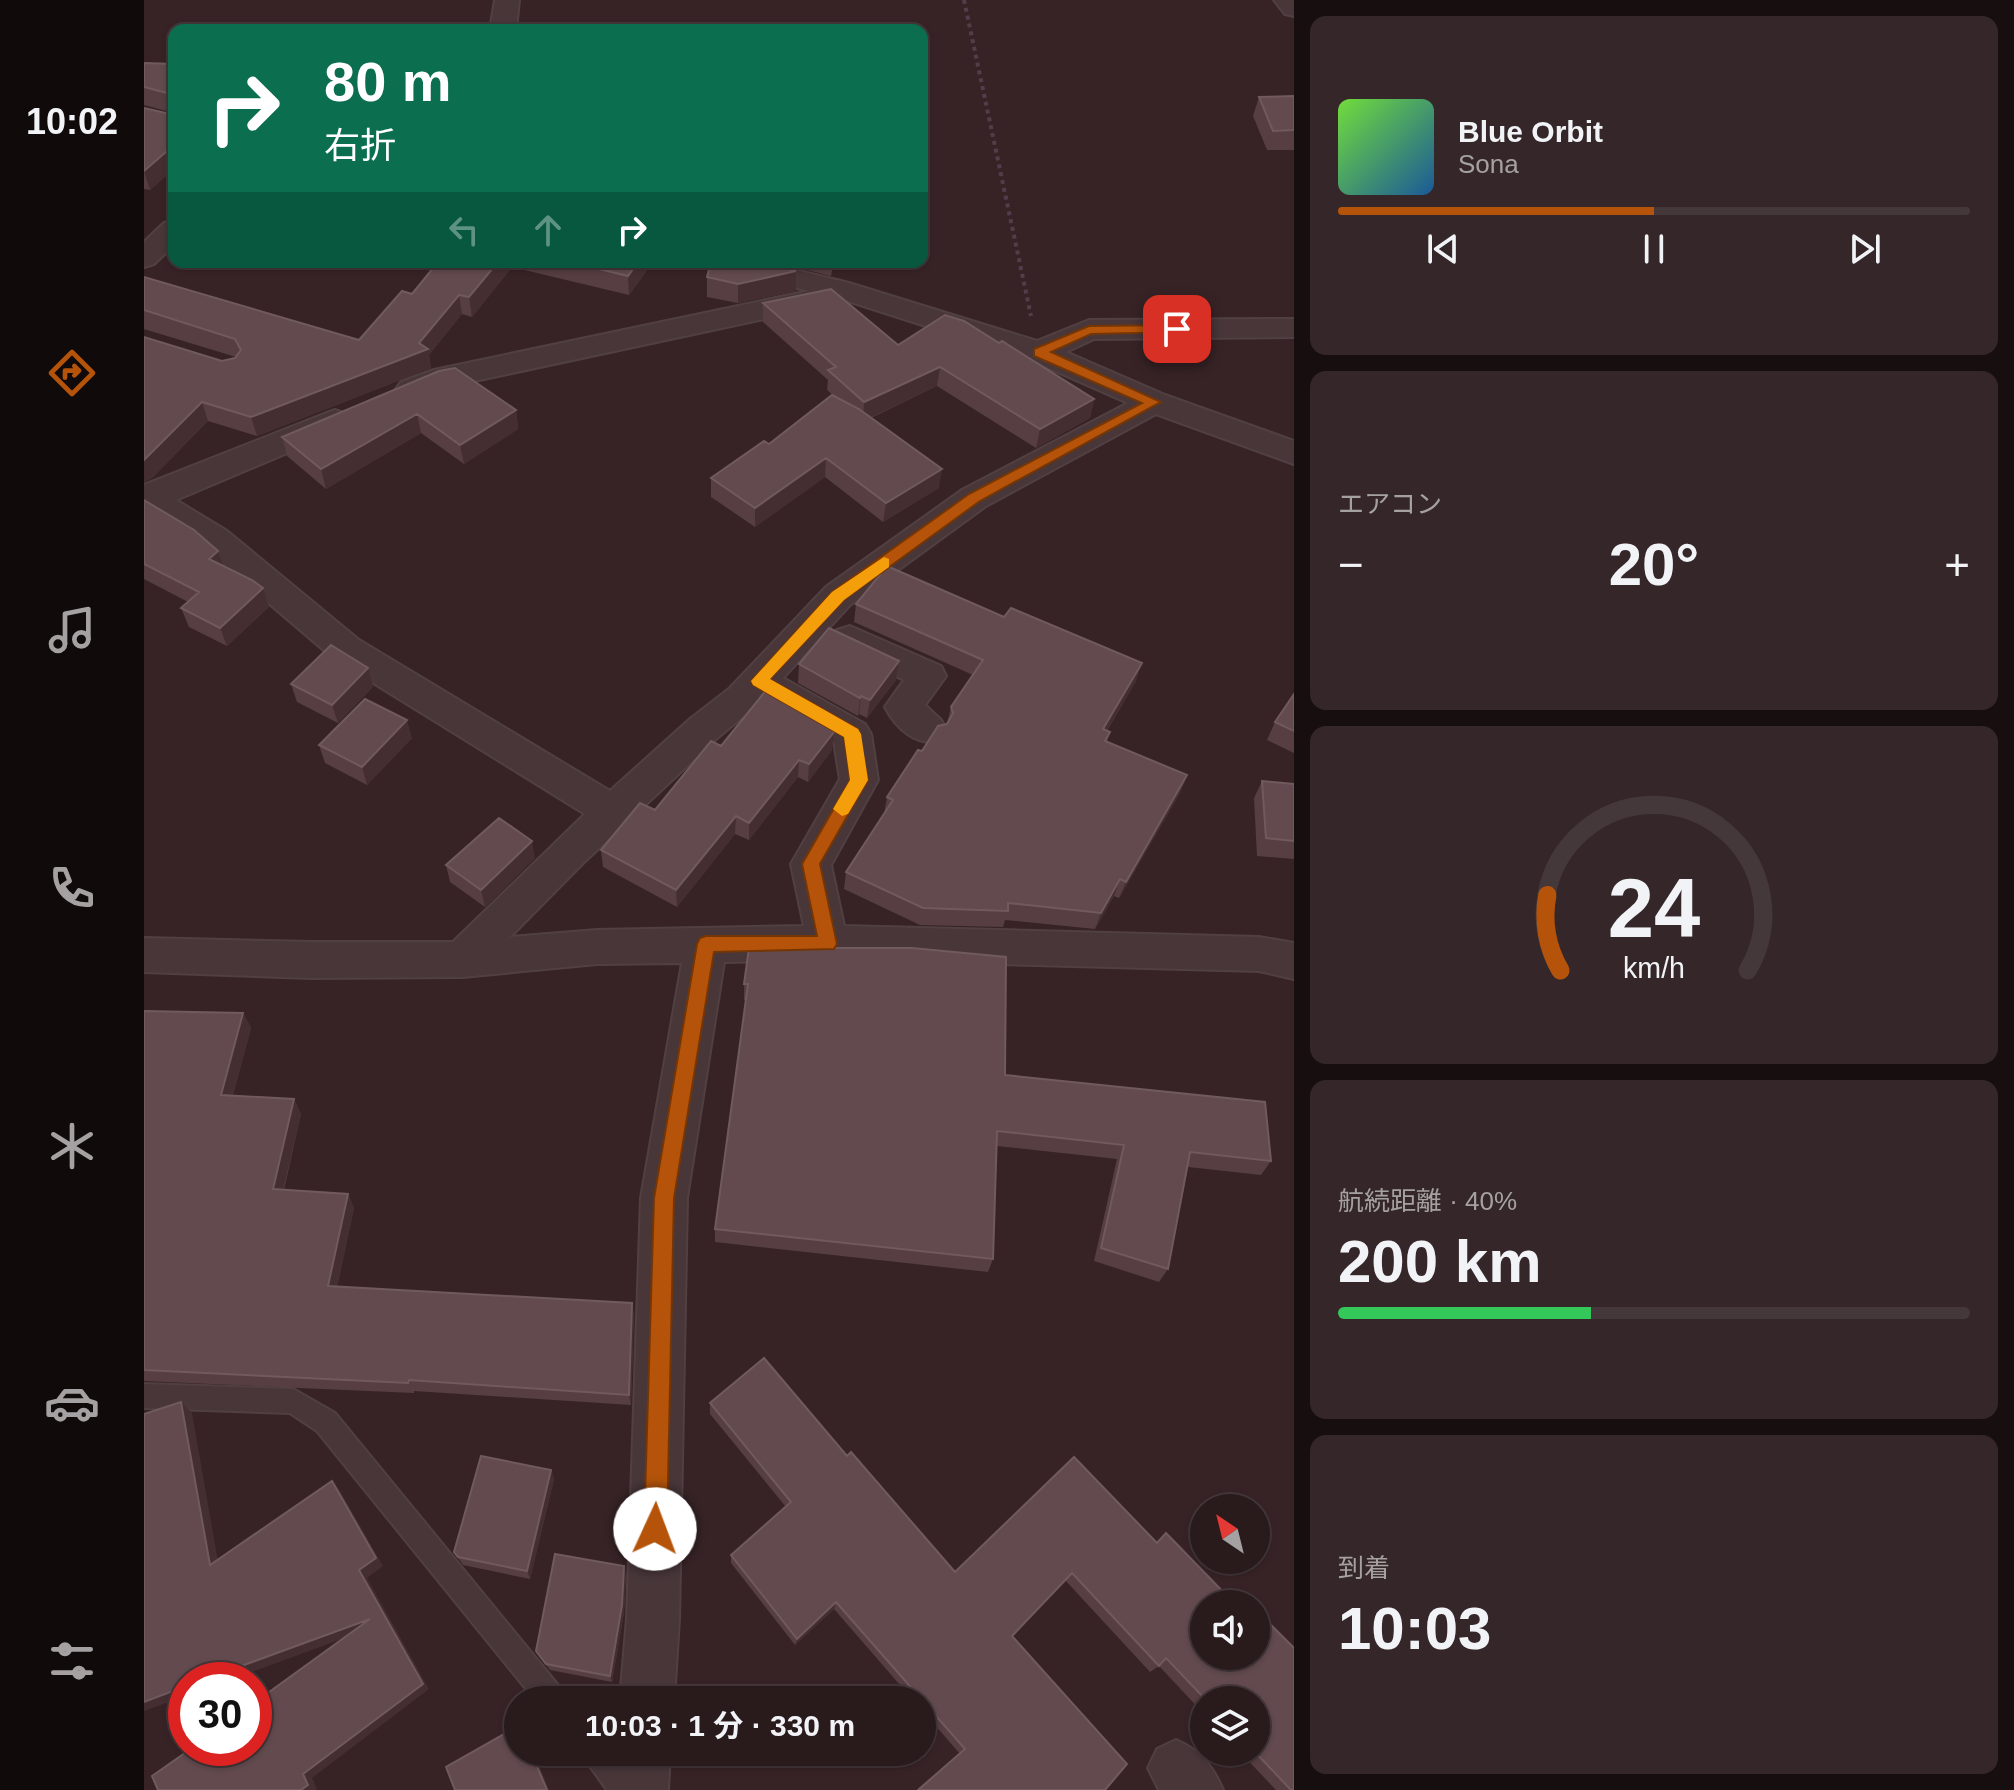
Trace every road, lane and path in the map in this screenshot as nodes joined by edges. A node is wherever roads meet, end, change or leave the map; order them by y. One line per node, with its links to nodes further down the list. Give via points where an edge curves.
1 (507, 0): 5 (street)
2 (964, 0): 11 (path)
3 (1286, 0): 4 (street)
4 (1294, 9)
5 (504, 24)
6 (168, 235): 7 (street)
7 (144, 258)
8 (751, 268): 9 (street)
9 (849, 292): 11 (street); 12 (street, via 434,380)
10 (1294, 328): 11 (street, via 1089,330)
11 (1039, 352): 13 (street)
12 (391, 397)
13 (1154, 402): 15 (street); 17 (street, via 974,498 838,596)
14 (362, 409): 16 (street)
15 (1294, 453)
16 (145, 498): 20 (street, via 215,539 346,649)
17 (814, 622): 18 (street); 19 (street, via 928,676 903,707)
18 (759, 681): 20 (street); 22 (street, via 852,734 859,780 811,864)
19 (928, 730)
20 (613, 812): 24 (street)
21 (706, 944): 22 (street); 24 (street); 28 (street, via 664,1198)
22 (828, 944): 25 (street, via 1245,953)
23 (144, 955): 24 (street)
24 (462, 959)
25 (1294, 961)
26 (144, 1396): 27 (lane, via 293,1401 326,1422)
27 (541, 1686)
28 (648, 1686)
29 (605, 1766): 31 (lane)
30 (642, 1766): 32 (street)
31 (625, 1790)
32 (640, 1790)

